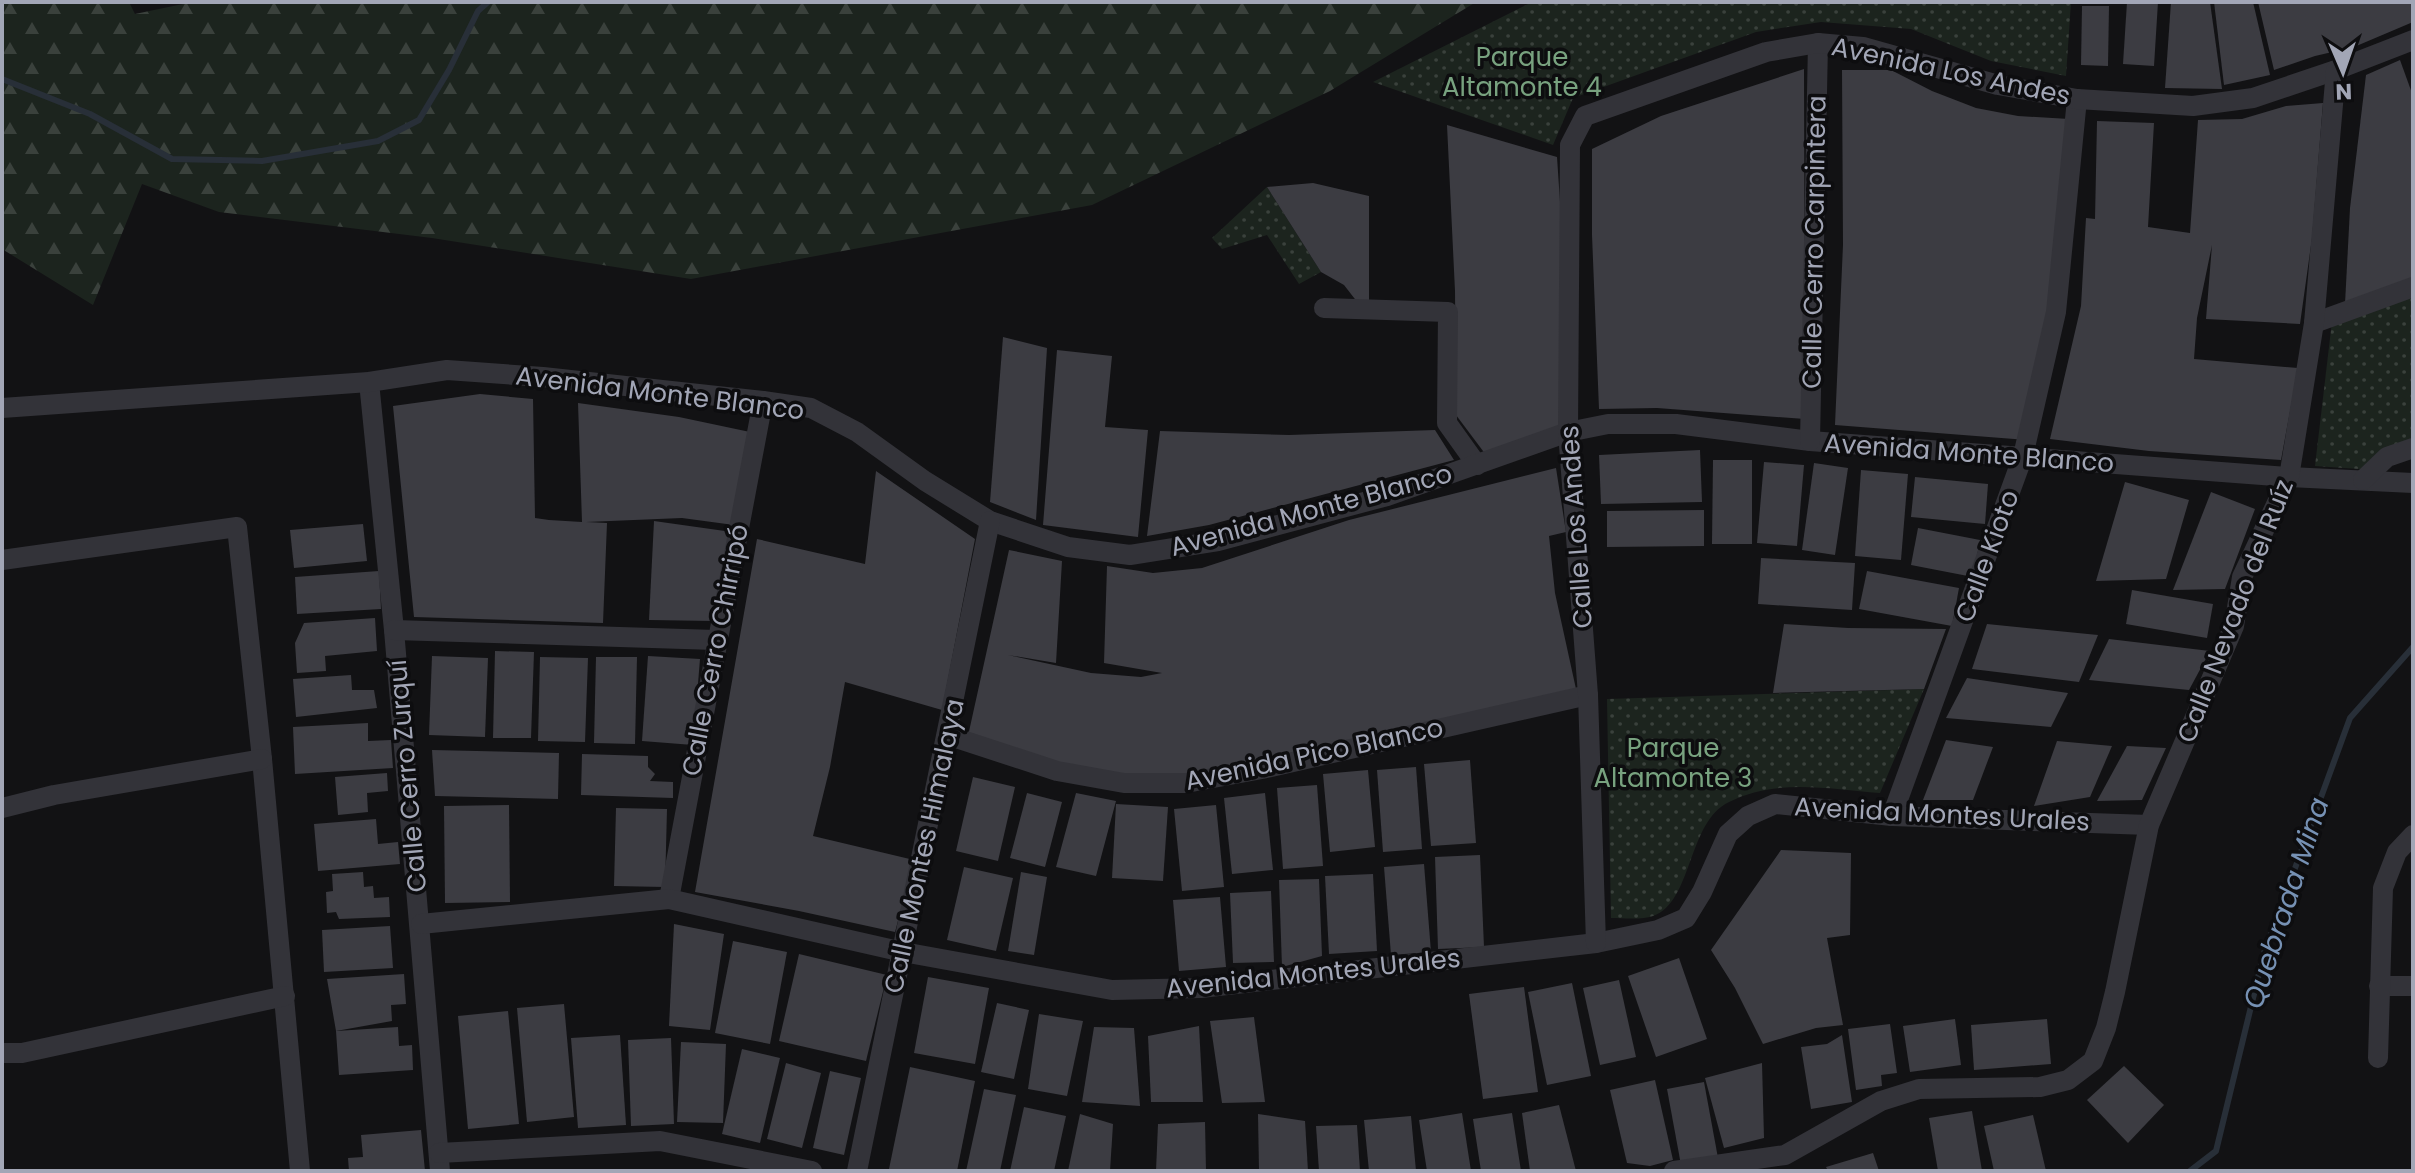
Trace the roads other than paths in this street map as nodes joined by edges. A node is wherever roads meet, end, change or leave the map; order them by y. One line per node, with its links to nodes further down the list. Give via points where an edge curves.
1 (2413, 40): 3 (street, Avenida Los Andes)
2 (1818, 43): 4 (street, Avenida Los Andes, via 1863,47 1998,85); 5 (street, Avenida Los Andes, via 1766,52); 13 (street, Calle Cerro Carpintera)
3 (2336, 70): 4 (street, Avenida Los Andes, via 2253,98 2193,106); 8 (street, Calle Nevado del Ruíz)
4 (2077, 99): 15 (street, Calle Kioto, via 2056,312)
5 (1585, 116): 12 (street, Calle Los Andes, via 1570,145)
6 (2413, 287): 8 (street)
7 (1324, 308): 16 (street, via 1448,312 1447,423)
8 (2314, 323): 17 (street, Calle Nevado del Ruíz)
9 (369, 382): 10 (street, Avenida Monte Blanco, via 447,370); 11 (street, Avenida Monte Blanco); 23 (street, Calle Cerro Zurquí)
10 (763, 401): 21 (street, Avenida Monte Blanco, via 811,408 857,432); 24 (street, Calle Cerro Chirripó)
11 (2, 408)
12 (1568, 432): 13 (street, Avenida Monte Blanco, via 1608,424 1676,424); 16 (street, Avenida Monte Blanco); 25 (street, Calle Los Andes)
13 (1810, 441): 15 (street, Avenida Monte Blanco)
14 (2413, 448): 18 (street, via 2387,457)
15 (2023, 456): 17 (street, Avenida Monte Blanco); 29 (street, Calle Kioto)
16 (1477, 465): 21 (street, Avenida Monte Blanco, via 1387,496 1218,541 1130,555 1068,547)
17 (2289, 477): 18 (street, Avenida Monte Blanco); 30 (street, Calle Nevado del Ruíz, via 2242,577 2234,626)
18 (2373, 481): 19 (street, Avenida Monte Blanco); 20 (street)
19 (2413, 483)
20 (2413, 489)
21 (990, 521): 26 (street, Calle Montes Himalaya)
22 (2, 560): 27 (street, via 237,527)
23 (394, 630): 24 (street); 33 (street, Calle Cerro Zurquí)
24 (716, 640): 32 (street, Calle Cerro Chirripó)
25 (1588, 695): 26 (street, Avenida Pico Blanco, via 1186,783 1124,783 1057,771); 34 (street, Calle Los Andes)
26 (947, 735): 35 (street, Calle Montes Himalaya)
27 (262, 759): 28 (street); 38 (street)
28 (2, 808)
29 (1892, 816): 30 (street, Avenida Montes Urales); 34 (street, Avenida Montes Urales, via 1775,804 1748,816 1728,834 1686,918 1658,930)
30 (2149, 825): 45 (street, Calle Nevado del Ruíz, via 2106,1028 2093,1061 2068,1080 2040,1087 1919,1089 1881,1101 1785,1155)
31 (2413, 835): 36 (street, via 2397,852 2383,888)
32 (669, 899): 33 (street, Avenida Montes Urales); 35 (street, Avenida Montes Urales)
33 (421, 924): 41 (street, Calle Cerro Zurquí)
34 (1596, 943): 35 (street, Avenida Montes Urales, via 1201,988 1112,990)
35 (903, 952): 44 (street, Calle Montes Himalaya)
36 (2379, 986): 37 (street); 40 (street)
37 (2413, 986)
38 (285, 996): 39 (street); 42 (street)
39 (2, 1053)
40 (2378, 1058)
41 (439, 1162): 43 (street, via 660,1141)
42 (300, 1171)
43 (812, 1171)
44 (857, 1171)
45 (1674, 1171)

